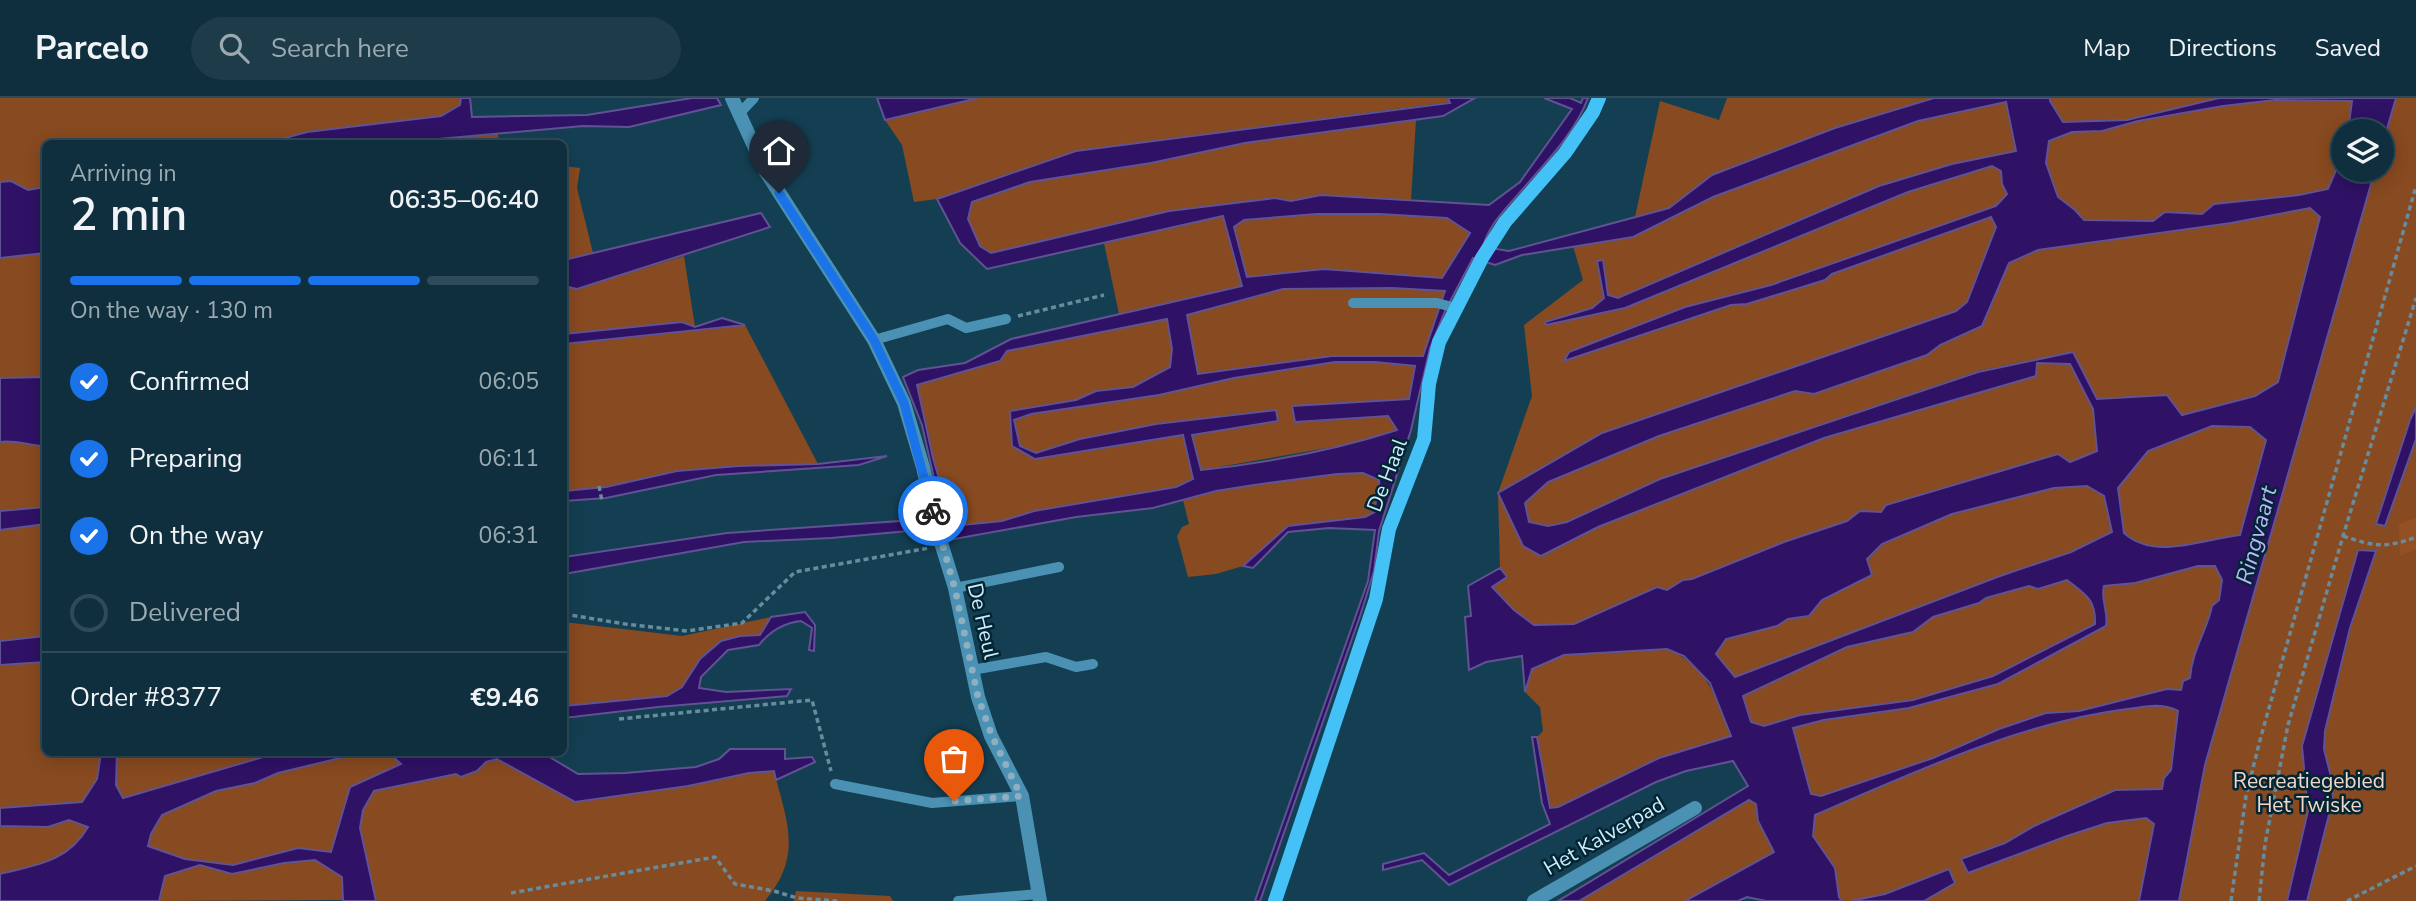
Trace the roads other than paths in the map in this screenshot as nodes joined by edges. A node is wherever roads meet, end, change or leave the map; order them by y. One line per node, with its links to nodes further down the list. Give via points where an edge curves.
1 (732, 98): 4 (street, De Heul)
2 (754, 98): 4 (lane)
3 (1599, 98): 6 (street, De Haal, via 1565,153 1506,222)
4 (738, 114): 8 (street, De Heul, via 766,172)
5 (1353, 303): 6 (lane)
6 (1454, 307): 18 (street, De Haal, via 1429,384 1424,439 1389,529 1376,599)
7 (1006, 319): 8 (lane, via 965,328 948,319)
8 (874, 340): 10 (street, De Heul, via 904,403)
9 (1059, 567): 10 (lane)
10 (955, 589): 12 (street, De Heul)
11 (1093, 664): 12 (lane, via 1076,667 1046,657)
12 (972, 670): 14 (street, De Heul, via 992,736)
13 (835, 784): 14 (lane, via 932,803)
14 (1021, 796): 16 (street, De Heul)
15 (1695, 808): 19 (street, Het Kalverpad)
16 (1039, 898): 17 (lane)
17 (957, 901)
18 (1275, 901)
19 (1534, 901)

